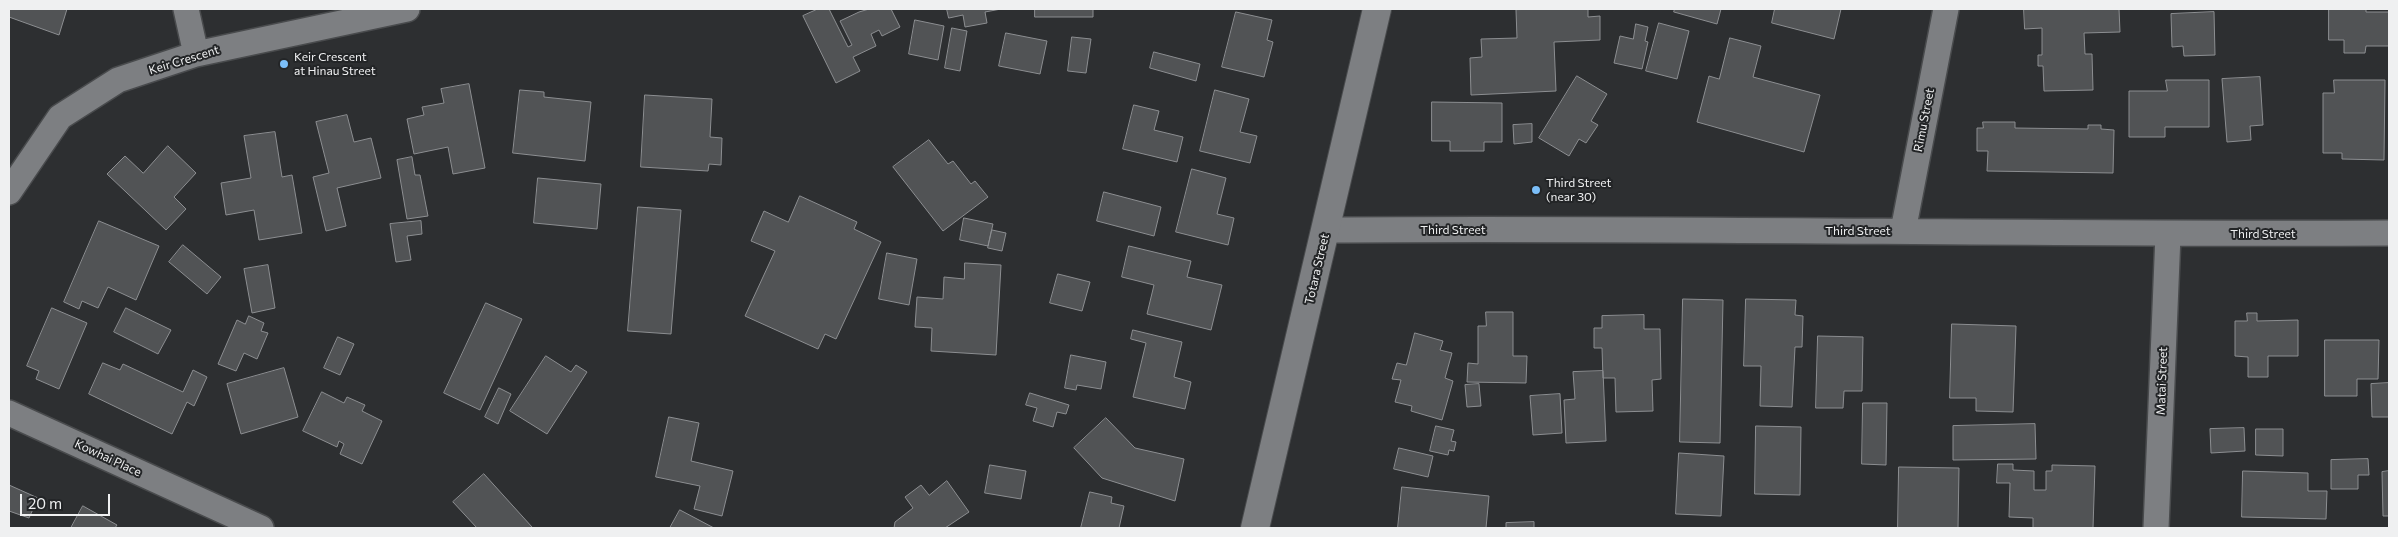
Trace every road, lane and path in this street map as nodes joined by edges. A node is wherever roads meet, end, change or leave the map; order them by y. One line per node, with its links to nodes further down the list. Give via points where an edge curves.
1 (186, 9): 5 (street)
2 (407, 9): 5 (street, Keir Crescent)
3 (1377, 9): 7 (street, Totara Street)
4 (1946, 9): 8 (street, Rimu Street)
5 (196, 54): 6 (street, Keir Crescent, via 118,80 60,117)
6 (9, 192)
7 (1326, 230): 8 (street, Third Street); 13 (street, Totara Street)
8 (1903, 231): 10 (street, Third Street)
9 (2389, 234): 10 (street, Third Street)
10 (2168, 235): 14 (street, Matai Street)
11 (9, 413): 12 (street, Kowhai Place)
12 (261, 528)
13 (1255, 528)
14 (2156, 528)

